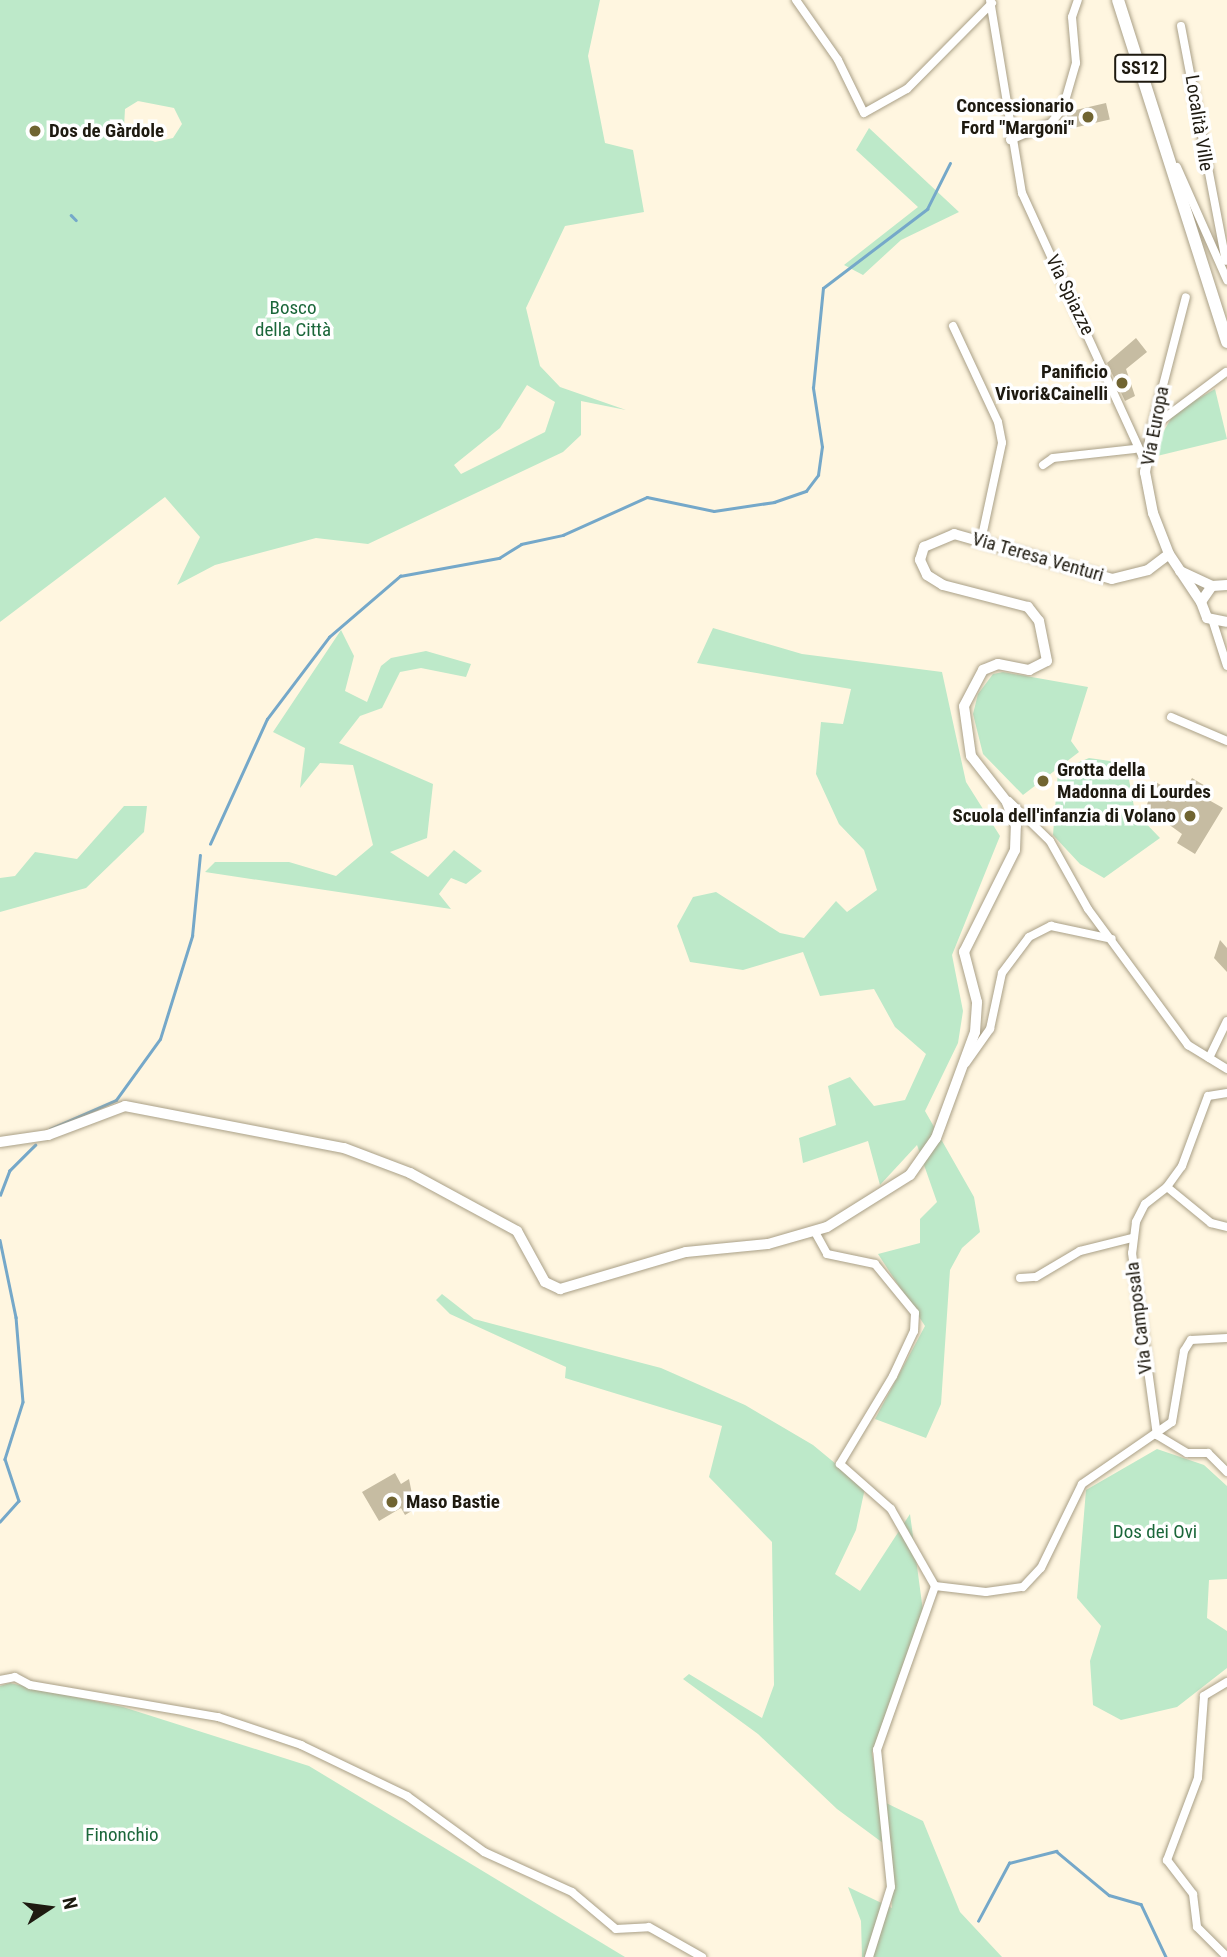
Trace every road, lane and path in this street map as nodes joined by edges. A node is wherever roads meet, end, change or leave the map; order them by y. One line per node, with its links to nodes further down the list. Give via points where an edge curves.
1 (796, 0): 4 (street, Via Spiazze, via 838,60 864,113 907,89)
2 (1078, 0): 7 (street, via 1072,17 1076,63 1063,108 1051,123)
3 (1118, 0): 6 (main road, SS12)
4 (991, 2): 7 (street, Via Spiazze)
5 (1181, 26): 8 (street, Località Ville)
6 (1163, 137): 8 (street); 12 (main road, SS12)
7 (1010, 140): 15 (street, Via Spiazze, via 1022,193 1088,331)
8 (1224, 262): 9 (street)
9 (1227, 280)
10 (1186, 297): 14 (street, Via Europa)
11 (953, 326): 18 (street, via 998,422 1002,443)
12 (1227, 342)
13 (1226, 372): 14 (street)
14 (1152, 428): 17 (street, Via Europa)
15 (1135, 449): 16 (street, via 1053,458); 17 (street, Via Spiazze)
16 (1043, 466)
17 (1147, 466): 19 (street, Via Europa, via 1153,513)
18 (981, 541): 19 (street, Via Teresa Venturi, via 1112,579 1148,570); 29 (street, Via Teresa Venturi, via 954,534 936,539 924,547 920,560 927,575 943,584 1028,607 1039,621 1046,661 1030,670 998,664 983,670 964,706 971,757)
19 (1169, 554): 20 (street, Via Europa)
20 (1179, 570): 22 (street); 23 (street, Via Europa)
21 (1227, 585): 22 (street)
22 (1212, 586): 23 (street)
23 (1201, 602): 24 (street)
24 (1213, 622): 25 (street); 26 (street)
25 (1227, 622)
26 (1227, 666)
27 (1171, 717): 28 (street)
28 (1227, 741)
29 (998, 790): 30 (street, via 1050,841 1088,909); 33 (street, via 1016,826 1015,850 964,951 977,1002 975,1032)
30 (1112, 939): 32 (street, via 1188,1045); 33 (street, via 1051,926 1029,937 1002,973 990,1029)
31 (1227, 1021): 32 (street)
32 (1209, 1058): 34 (street)
33 (959, 1069): 39 (street, via 936,1138 909,1175)
34 (1227, 1069)
35 (1227, 1093): 37 (street, Via Camposala, via 1208,1096 1182,1166)
36 (2, 1138): 39 (street, via 48,1135 125,1106 344,1147 410,1173 517,1231 545,1282 560,1289 686,1252)
37 (1167, 1187): 38 (street, via 1211,1223); 40 (street, Via Camposala, via 1144,1204)
38 (1227, 1227)
39 (815, 1232): 45 (street, via 827,1254 875,1264 915,1313 914,1331 893,1376 840,1464 891,1509)
40 (1132, 1238): 41 (street, via 1080,1251 1036,1278); 43 (street, Via Camposala, via 1132,1282)
41 (1020, 1278)
42 (1227, 1338): 43 (street, via 1191,1340 1184,1351 1172,1422)
43 (1157, 1435): 44 (street, via 1186,1453 1208,1453); 45 (street, via 1082,1484 1041,1568 1023,1587 986,1592)
44 (1227, 1472)
45 (935, 1586): 50 (street, via 877,1750 891,1887)
46 (0, 1680): 49 (street, via 15,1677 30,1685 218,1717 301,1745 382,1781 484,1852 572,1892 616,1928 649,1927)
47 (1227, 1682): 48 (street, via 1204,1696 1198,1778 1167,1860 1193,1895 1197,1927)
48 (1227, 1956)
49 (702, 1957)
50 (869, 1957)

